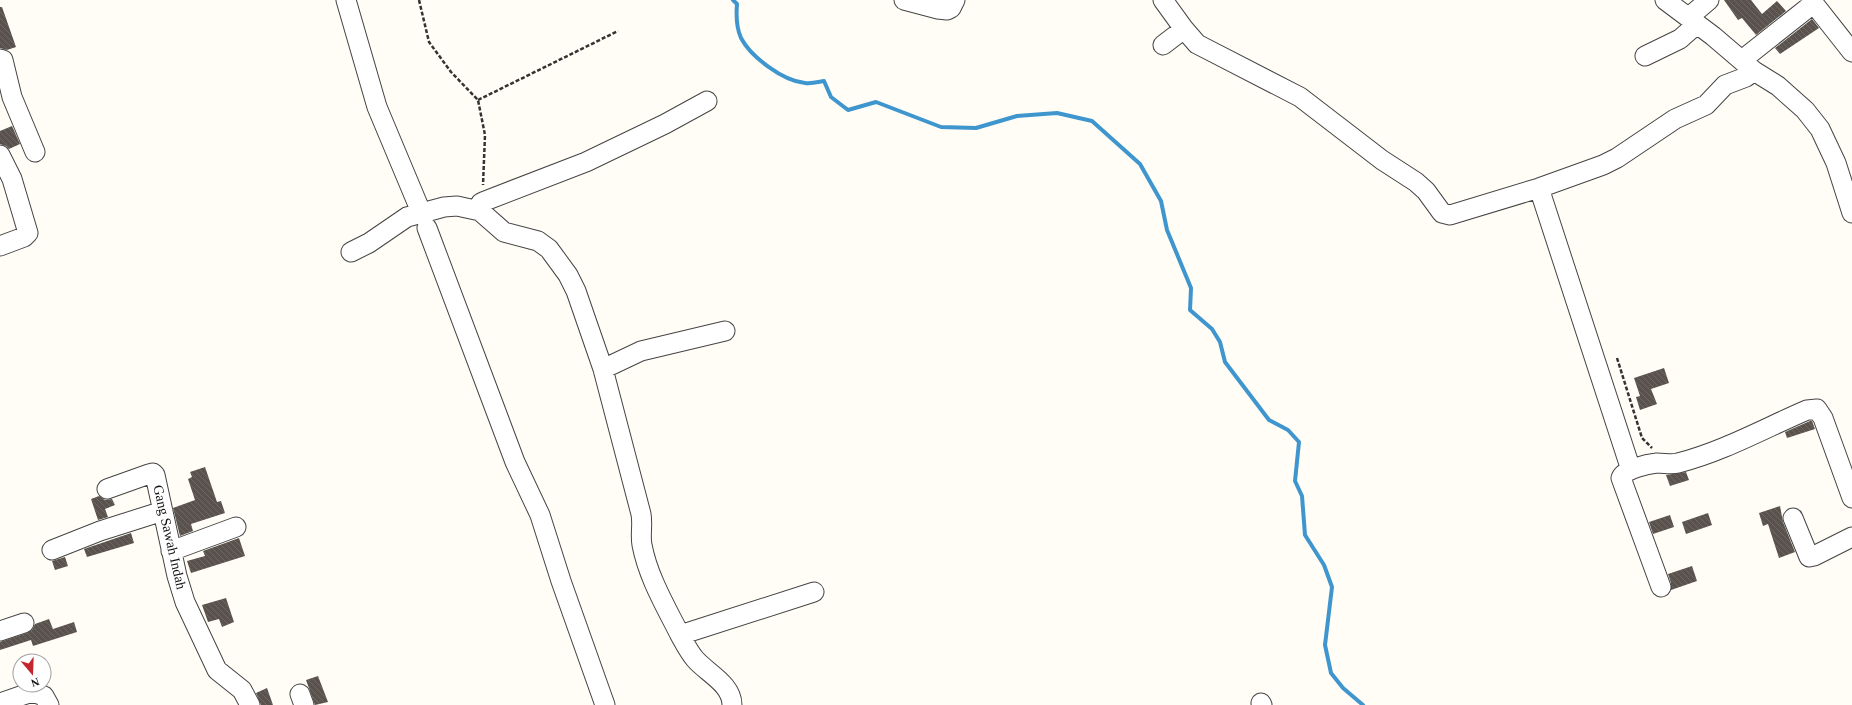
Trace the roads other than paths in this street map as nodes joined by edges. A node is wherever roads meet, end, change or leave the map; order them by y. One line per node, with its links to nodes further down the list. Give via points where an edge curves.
1 (346, 0): 22 (street, via 377,107)
2 (904, 0): 3 (street, via 944,10 951,8)
3 (955, 0)
4 (1163, 0): 9 (street)
5 (1665, 0): 8 (street)
6 (1709, 0): 8 (street)
7 (1812, 2): 11 (street); 14 (street)
8 (1693, 21): 12 (street, via 1680,39); 14 (street)
9 (1184, 30): 10 (street); 19 (street, via 1202,48 1259,74 1300,97 1382,160 1416,182 1442,213 1454,216)
10 (1163, 45)
11 (1852, 52)
12 (1645, 56)
13 (0, 59): 15 (street, via 3,60)
14 (1748, 66): 19 (street, via 1746,77 1725,86 1706,105 1675,120 1617,158); 21 (street, via 1778,86 1805,110 1820,129 1836,163)
15 (6, 94): 17 (street, via 12,97)
16 (707, 101): 20 (street, via 599,156)
17 (35, 152)
18 (0, 156): 23 (street, via 12,179 28,233)
19 (1539, 188): 27 (street)
20 (481, 207): 22 (street, via 444,207); 26 (street, via 504,232 538,241 549,249 576,291)
21 (1852, 213)
22 (424, 220): 24 (street, via 407,217); 44 (street, via 515,462 540,515)
23 (0, 246)
24 (351, 252)
25 (725, 331): 26 (street, via 641,351)
26 (602, 369): 40 (street, via 641,514 641,541 644,554)
27 (1632, 470): 29 (street, via 1657,463 1672,464 1699,457 1807,410 1817,409 1823,418); 36 (street, via 1621,478)
28 (107, 489): 30 (street, Gang Sawah Indah, via 153,473)
29 (1852, 498)
30 (163, 511): 34 (street, via 100,531); 35 (street, Gang Sawah Indah)
31 (1793, 518): 33 (street, via 1809,557 1812,558)
32 (236, 527): 35 (street)
33 (1852, 537)
34 (52, 550)
35 (172, 551): 43 (street, Gang Sawah Indah, via 185,602 217,670 244,692)
36 (1661, 587)
37 (814, 592): 40 (street)
38 (24, 623): 39 (street)
39 (0, 631)
40 (680, 636): 45 (street, via 696,660 723,685 732,700)
41 (0, 702): 42 (street, via 32,692 44,696)
42 (49, 705)
43 (250, 705)
44 (605, 705)
45 (732, 705)

